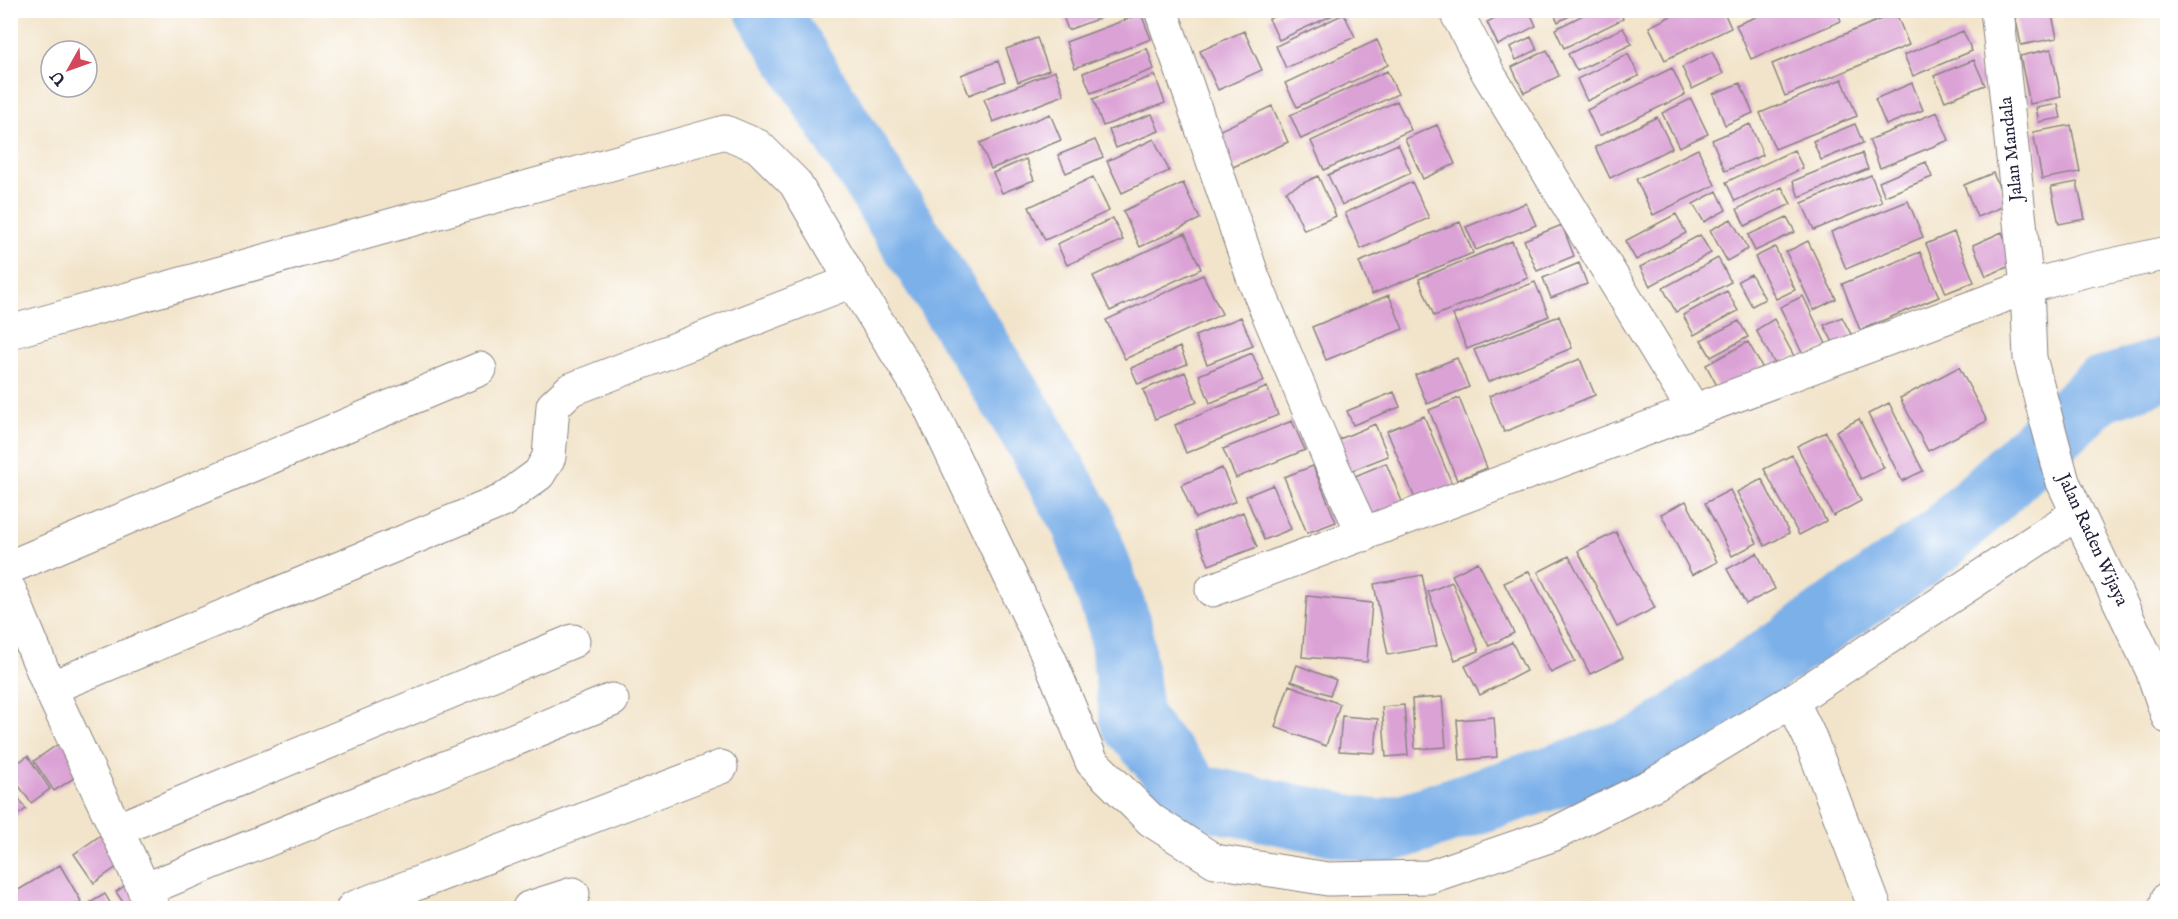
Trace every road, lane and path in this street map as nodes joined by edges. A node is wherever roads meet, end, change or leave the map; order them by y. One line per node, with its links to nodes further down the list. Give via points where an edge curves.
1 (1161, 10): 11 (street, via 1254,280)
2 (1455, 10): 9 (street, via 1488,73)
3 (1997, 10): 6 (street, Jalan Mandala)
4 (2168, 253): 6 (street)
5 (852, 281): 7 (street, via 795,183 758,146 725,132); 16 (street, via 570,390 553,406 549,457 539,474 502,501); 18 (street, via 927,401 1050,660 1092,762 1152,820 1215,861 1328,879 1430,877 1552,835 1656,783)
6 (2027, 287): 9 (street); 10 (street, Jalan Raden Wijaya, via 2030,358 2063,482)
7 (10, 332)
8 (480, 369): 12 (street)
9 (1694, 411): 11 (street)
10 (2076, 514): 18 (street); 19 (street, Jalan Raden Wijaya, via 2152,670)
11 (1364, 535): 13 (street)
12 (10, 567)
13 (1212, 590)
14 (10, 591): 16 (street)
15 (573, 640): 21 (street)
16 (50, 688): 21 (street)
17 (612, 700): 24 (street)
18 (1792, 701): 27 (street, via 1810,738)
19 (2168, 717)
20 (721, 767): 25 (street)
21 (116, 830): 24 (street)
22 (573, 894): 26 (street)
23 (2168, 898): 28 (street)
24 (149, 899)
25 (352, 909)
26 (529, 909)
27 (1875, 909)
28 (2165, 909)

